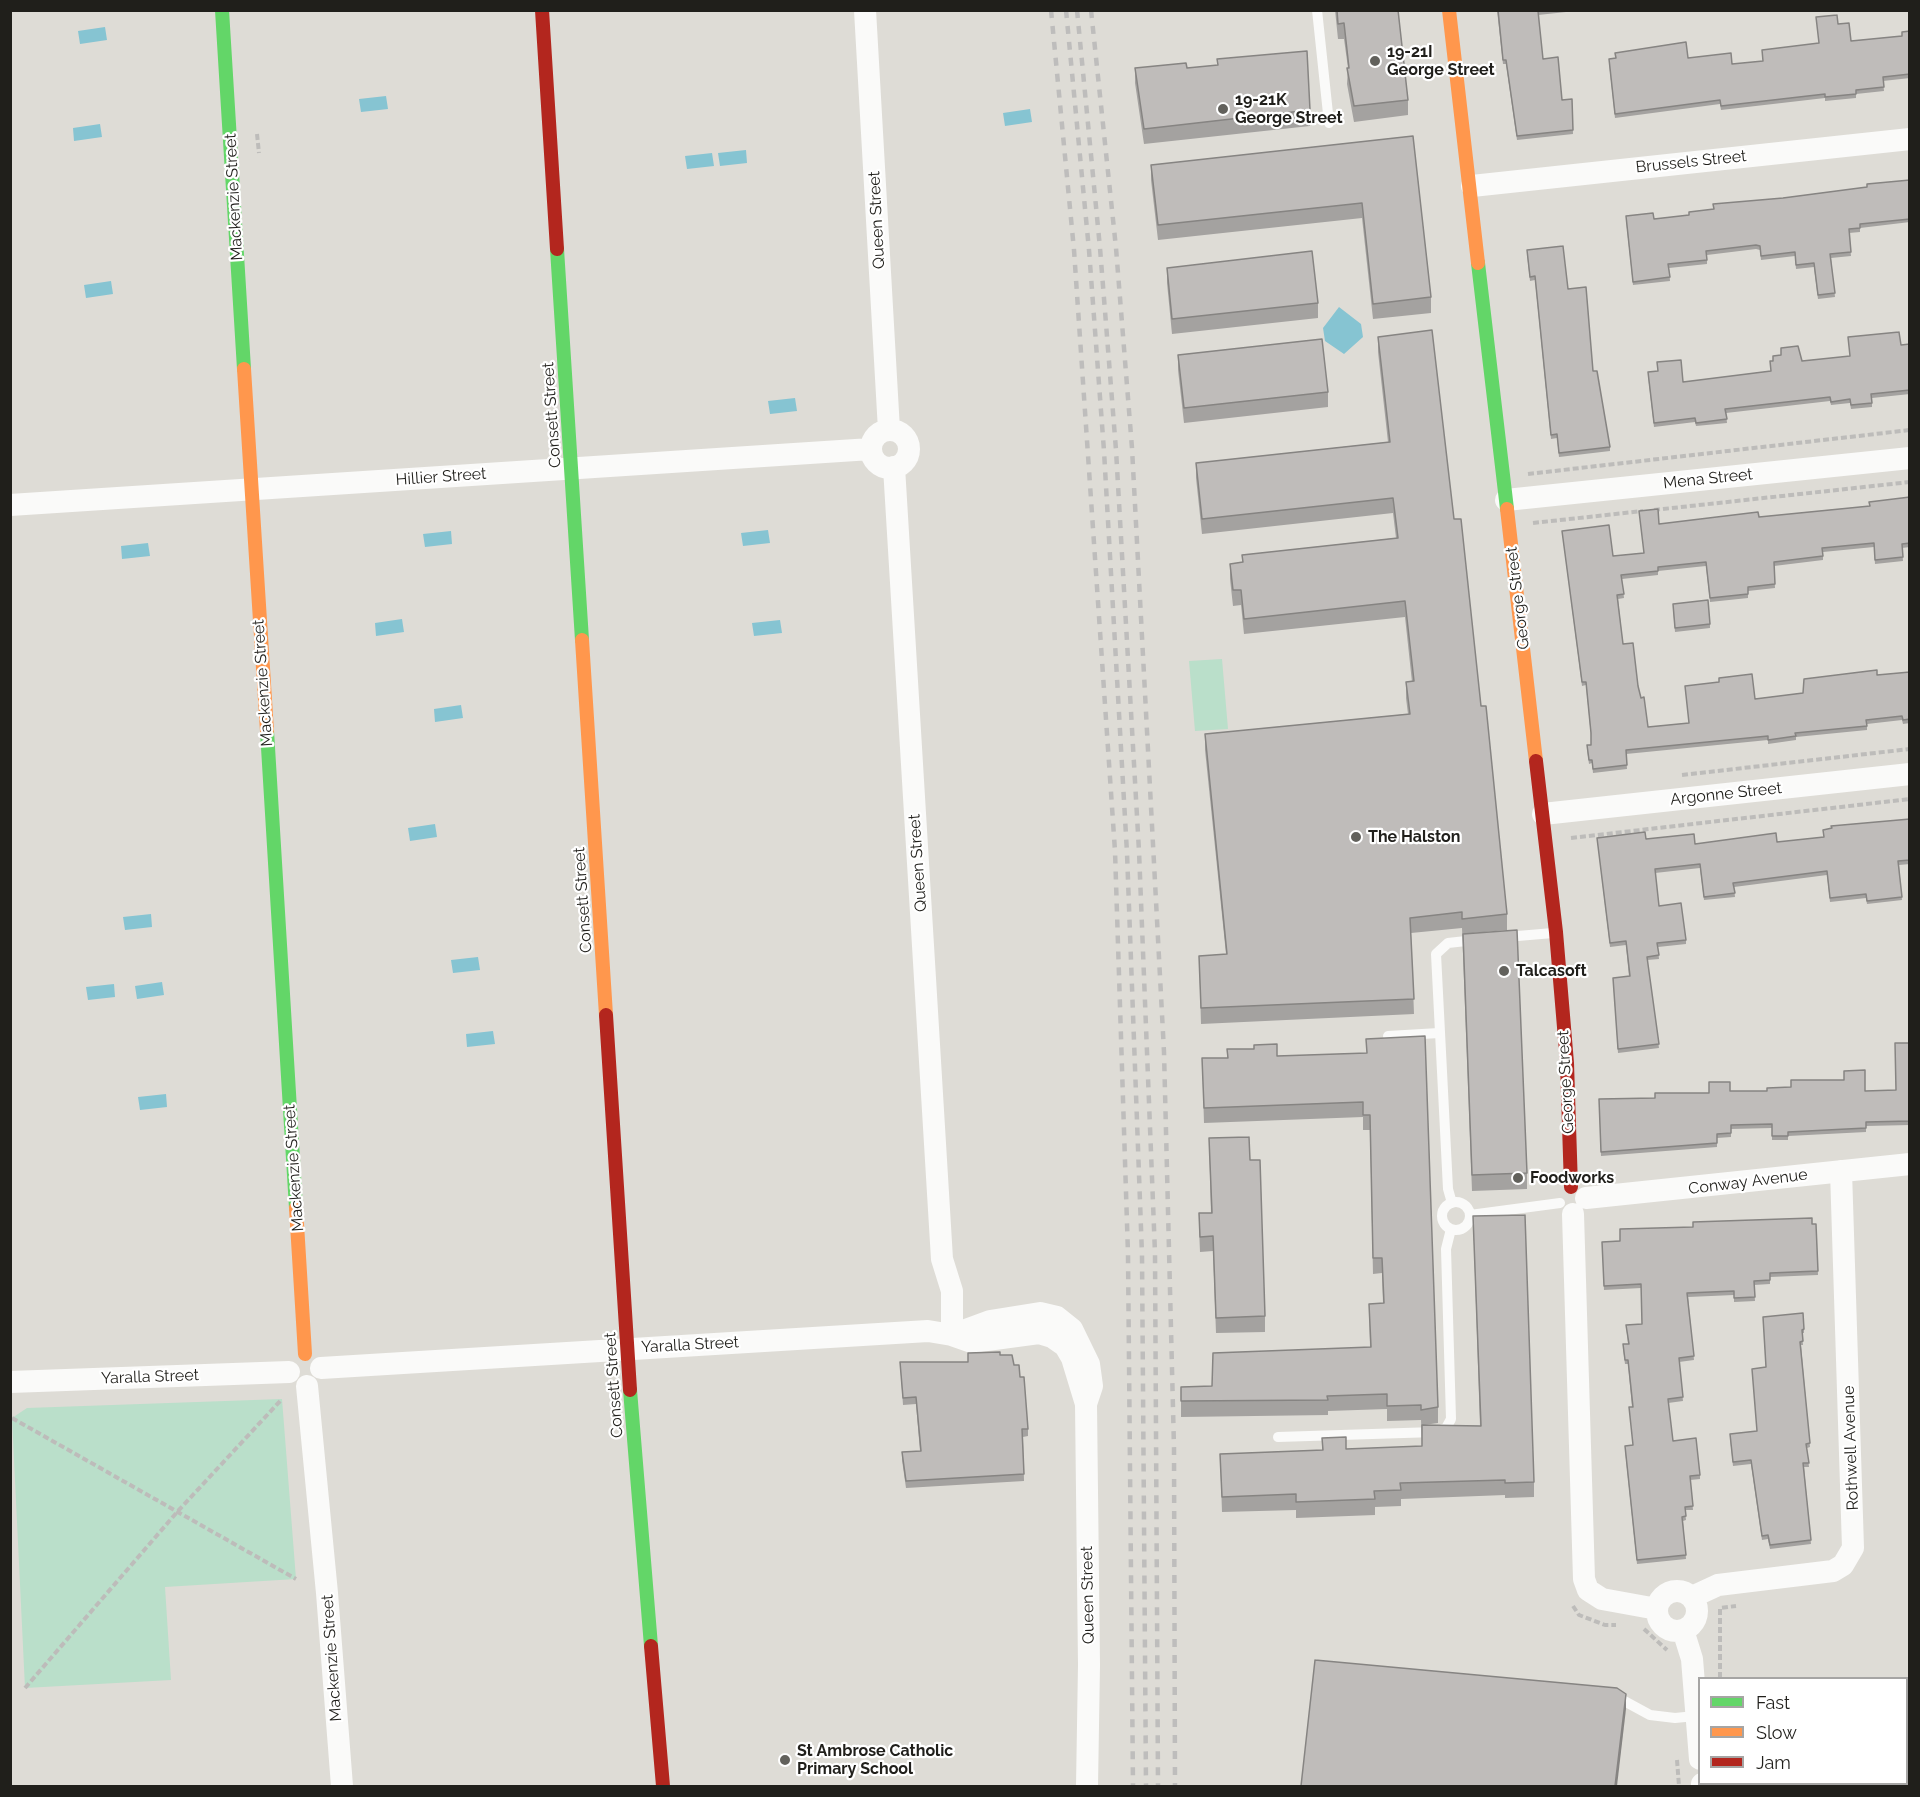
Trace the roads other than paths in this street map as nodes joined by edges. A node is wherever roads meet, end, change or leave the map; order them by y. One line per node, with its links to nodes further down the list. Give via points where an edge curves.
1 (222, 10): 14 (street, Mackenzie Street)
2 (542, 10): 13 (street, Consett Street)
3 (865, 10): 9 (street, Queen Street)
4 (1317, 10): 6 (lane)
5 (1449, 10): 8 (street, George Street)
6 (1329, 123)
7 (1910, 139): 8 (street, Brussels Street)
8 (1472, 186): 15 (street, George Street)
9 (889, 430): 10 (street, via 878,434); 12 (street, via 908,443 904,461)
10 (871, 449): 12 (street, via 878,463); 13 (street, Hillier Street)
11 (1910, 458): 15 (street, Mena Street)
12 (894, 467): 28 (street, Queen Street, via 942,1259 937,1308)
13 (571, 468): 14 (street, Hillier Street); 29 (street, Consett Street)
14 (251, 489): 16 (street, Hillier Street); 30 (street, Mackenzie Street)
15 (1506, 500): 18 (street, George Street)
16 (10, 505)
17 (1910, 774): 18 (street, Argonne Street)
18 (1542, 814): 19 (street, George Street)
19 (1556, 932): 20 (lane, via 1448,943 1436,954); 24 (street, George Street, via 1567,1063)
20 (1439, 1033): 21 (lane); 25 (lane)
21 (1388, 1036)
22 (1910, 1164): 23 (street, Conway Avenue)
23 (1841, 1171): 24 (street, Conway Avenue); 33 (street, Rothwell Avenue, via 1853,1548 1843,1565 1833,1571 1718,1585)
24 (1572, 1201): 26 (lane); 34 (street, George Street, via 1584,1579 1588,1590 1602,1599)
25 (1452, 1203): 26 (lane, via 1462,1204); 27 (lane, via 1442,1215)
26 (1470, 1215): 27 (lane, via 1465,1227)
27 (1451, 1229): 32 (lane, via 1446,1249 1451,1419 1446,1428 1435,1432)
28 (952, 1335): 29 (street, Yaralla Street, via 928,1331); 41 (street, Queen Street, via 1005,1317 1040,1313 1057,1317 1072,1329 1089,1364 1092,1386 1086,1404)
29 (628, 1349): 30 (street, Yaralla Street); 40 (street, Consett Street)
30 (305, 1370): 31 (street, Yaralla Street); 39 (street, Mackenzie Street)
31 (10, 1382)
32 (1278, 1437)
33 (1692, 1597): 34 (street, via 1674,1591 1663,1597); 35 (street, via 1697,1616)
34 (1657, 1609): 35 (street, via 1664,1626)
35 (1683, 1630): 37 (street, via 1692,1659)
36 (1607, 1695): 37 (lane, via 1619,1696 1650,1714)
37 (1695, 1716): 38 (street)
38 (1688, 1758)
39 (342, 1786)
40 (663, 1786)
41 (1087, 1786)

